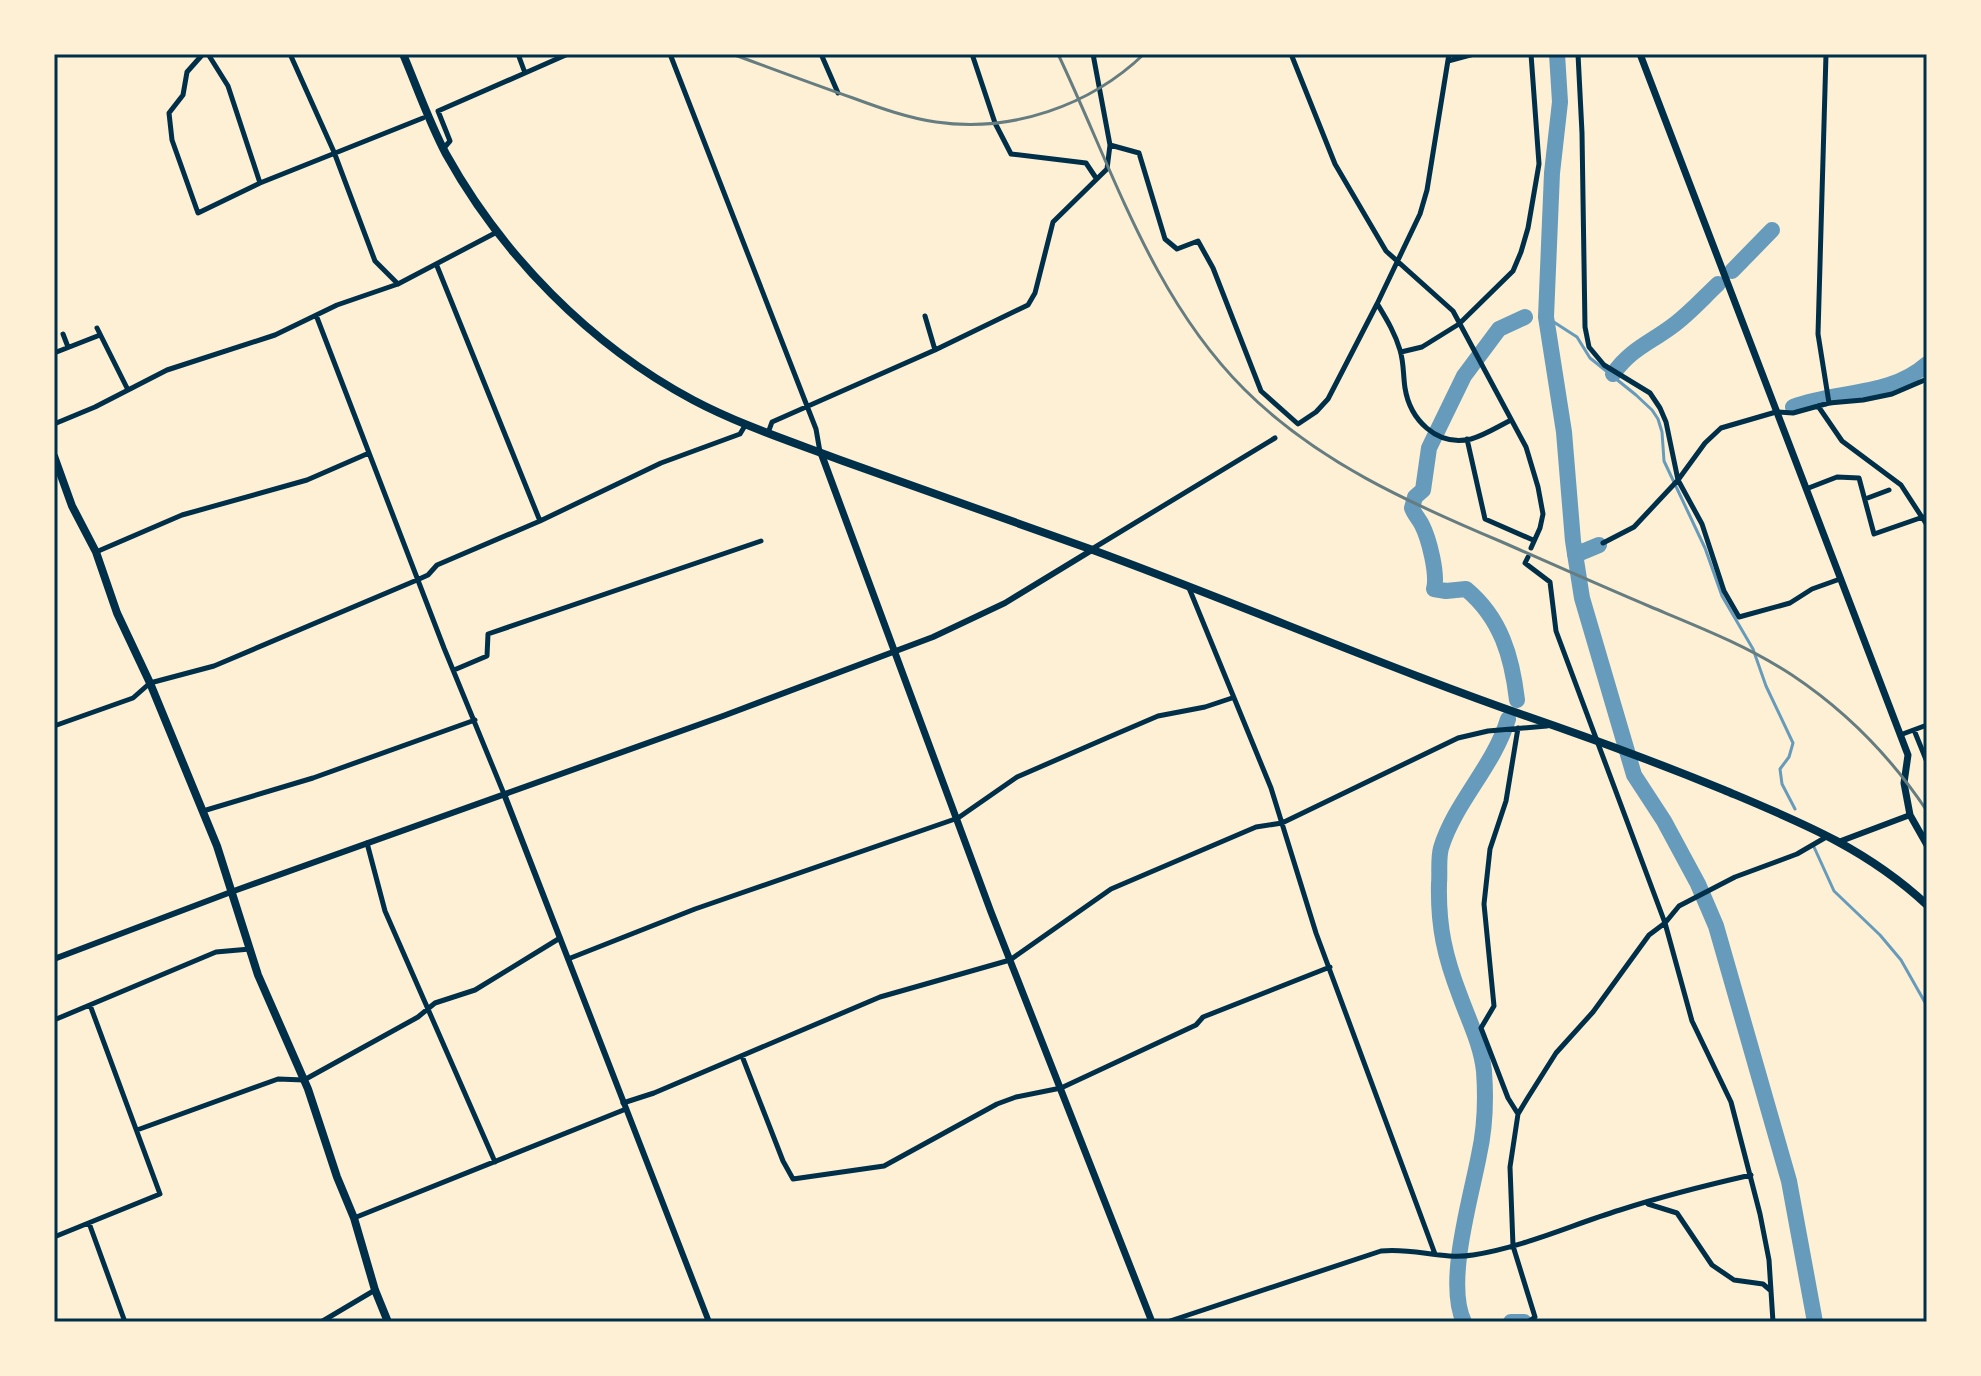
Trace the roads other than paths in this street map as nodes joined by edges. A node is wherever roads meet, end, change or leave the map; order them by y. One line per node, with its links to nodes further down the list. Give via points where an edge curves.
1 (206, 54): 24 (street, via 228,86); 24 (street, via 187,72 183,95 169,113 172,140 198,213)
2 (290, 54): 22 (street)
3 (403, 54): 21 (main road)
4 (518, 54): 17 (street)
5 (568, 54): 17 (street)
6 (670, 54): 46 (street)
7 (821, 54): 18 (street)
8 (972, 54): 23 (street, via 1011,154 1086,163)
9 (1093, 54): 20 (street)
10 (1291, 54): 26 (street, via 1335,164)
11 (1474, 54): 16 (street)
12 (1531, 54): 32 (street, via 1539,164 1528,228 1513,271)
13 (1578, 54): 57 (street, via 1589,347 1604,365 1650,393 1666,422)
14 (1640, 54): 47 (main road)
15 (1826, 54): 44 (street, via 1818,334)
16 (1448, 57): 26 (street, via 1427,190)
17 (525, 73): 21 (street, via 438,111 450,141)
18 (838, 93)
19 (423, 118): 22 (street)
20 (1110, 145): 23 (street, via 1107,169); 29 (street, via 1139,153 1165,239 1177,249 1198,241 1261,391 1298,424 1328,399)
21 (443, 149): 25 (main road)
22 (334, 152): 24 (street); 28 (street, via 375,261)
23 (1096, 178): 37 (street, via 1053,222 1028,305)
24 (260, 183)
25 (497, 232): 27 (street); 50 (main road, via 526,267 607,342 680,393)
26 (1397, 262): 29 (street); 32 (street, via 1453,311)
27 (437, 265): 28 (street); 62 (street)
28 (398, 284): 30 (street)
29 (1377, 304): 38 (street)
30 (316, 315): 43 (street, via 275,335 167,370); 54 (street)
31 (925, 316): 37 (street)
32 (1459, 324): 38 (street, via 1422,347); 48 (street)
33 (97, 328): 35 (street)
34 (63, 334): 36 (street)
35 (100, 335): 36 (street); 41 (street)
36 (68, 347): 39 (street)
37 (935, 350): 46 (street)
38 (1401, 352): 53 (street, via 1405,387 1419,423 1441,436)
39 (54, 353)
40 (123, 357): 41 (street)
41 (115, 360): 43 (street)
42 (1927, 379): 44 (street, via 1892,394)
43 (128, 390): 49 (street)
44 (1829, 403): 45 (street)
45 (1818, 406): 47 (street); 61 (street, via 1842,441 1901,485)
46 (807, 407): 51 (street, via 772,422); 55 (street)
47 (1776, 412): 57 (street, via 1721,428); 58 (main road)
48 (1511, 420): 53 (street); 64 (street, via 1526,447 1543,514)
49 (54, 424)
50 (746, 424): 51 (main road); 62 (street, via 740,434 661,463)
51 (768, 433): 55 (main road)
52 (1275, 438): 68 (street)
53 (1467, 439): 64 (street, via 1485,519)
54 (369, 453): 69 (street, via 307,480 182,515); 72 (street)
55 (821, 453): 68 (main road); 74 (main road)
56 (54, 456): 69 (main road)
57 (1678, 480): 66 (street, via 1634,527); 71 (street, via 1702,524 1724,591 1739,617 1790,603)
58 (1806, 489): 60 (street, via 1837,477 1859,478); 71 (main road)
59 (1889, 490): 60 (street)
60 (1865, 499): 61 (street, via 1874,534)
61 (1923, 517): 63 (street)
62 (540, 521): 72 (street, via 437,565)
63 (1927, 525)
64 (1533, 540): 67 (street)
65 (761, 541): 75 (street, via 488,634 487,656)
66 (1603, 543)
67 (1531, 548)
68 (1092, 550): 73 (main road); 74 (street, via 1005,603)
69 (96, 552): 76 (main road)
70 (1528, 557): 85 (street, via 1525,563 1550,582 1556,631)
71 (1840, 578): 84 (main road)
72 (417, 580): 75 (street); 76 (street, via 225,662)
73 (1189, 588): 77 (street); 79 (main road)
74 (896, 650): 87 (street); 90 (main road)
75 (454, 670): 78 (street)
76 (150, 683): 81 (street, via 133,698); 88 (main road)
77 (1232, 698): 90 (street, via 1158,716 1017,777); 91 (street)
78 (475, 720): 87 (street); 88 (street)
79 (1552, 725): 82 (street); 85 (main road)
80 (1927, 725): 83 (street)
81 (54, 726)
82 (1518, 728): 91 (street, via 1458,738); 112 (street, via 1506,801 1490,849 1484,904 1494,1006 1481,1028)
83 (1914, 730): 84 (street); 86 (street)
84 (1900, 735): 89 (main road, via 1908,755 1904,783)
85 (1595, 739): 92 (main road); 98 (street)
86 (1927, 762)
87 (504, 794): 94 (street); 99 (street)
88 (203, 811): 96 (main road)
89 (1910, 815): 93 (street); 95 (main road)
90 (958, 818): 102 (street); 103 (main road)
91 (1282, 823): 103 (street, via 1256,827 1111,889); 104 (street)
92 (1829, 835): 93 (main road); 98 (street, via 1797,854 1727,880 1679,906)
93 (1841, 841): 97 (main road)
94 (367, 843): 96 (street); 106 (street, via 385,911)
95 (1927, 845)
96 (231, 892): 100 (main road); 101 (street)
97 (1927, 905)
98 (1665, 923): 112 (street, via 1649,935 1556,1053); 115 (street, via 1692,1021 1731,1102)
99 (560, 938): 102 (street); 106 (street, via 475,990)
100 (250, 949): 105 (street, via 216,952); 109 (main road)
101 (54, 959)
102 (568, 959): 111 (street)
103 (1010, 960): 108 (street, via 880,997); 110 (main road)
104 (1330, 967): 110 (street, via 1203,1017 1196,1025); 121 (street)
105 (90, 1005): 107 (street); 113 (street)
106 (427, 1008): 109 (street); 114 (street)
107 (54, 1020)
108 (742, 1056): 110 (street, via 793,1179 884,1166 997,1104); 111 (street)
109 (304, 1080): 113 (street, via 278,1079); 117 (main road)
110 (1061, 1088): 128 (main road)
111 (624, 1106): 114 (street); 127 (street)
112 (1518, 1114): 120 (street, via 1510,1167)
113 (137, 1130): 118 (street, via 160,1194)
114 (495, 1162): 117 (street)
115 (1751, 1175): 116 (street); 123 (street)
116 (1643, 1203): 120 (street); 123 (street, via 1677,1213 1712,1265 1734,1280)
117 (354, 1218): 122 (main road)
118 (89, 1223): 119 (street); 124 (street)
119 (54, 1237)
120 (1513, 1246): 121 (street, via 1471,1256); 130 (street, via 1535,1317)
121 (1435, 1254): 129 (street, via 1381,1251)
122 (375, 1290): 125 (street); 126 (main road)
123 (1771, 1290): 131 (street)
124 (125, 1322)
125 (321, 1322)
126 (388, 1322)
127 (709, 1322)
128 (1152, 1322)
129 (1167, 1322)
130 (1528, 1322)
131 (1773, 1322)

